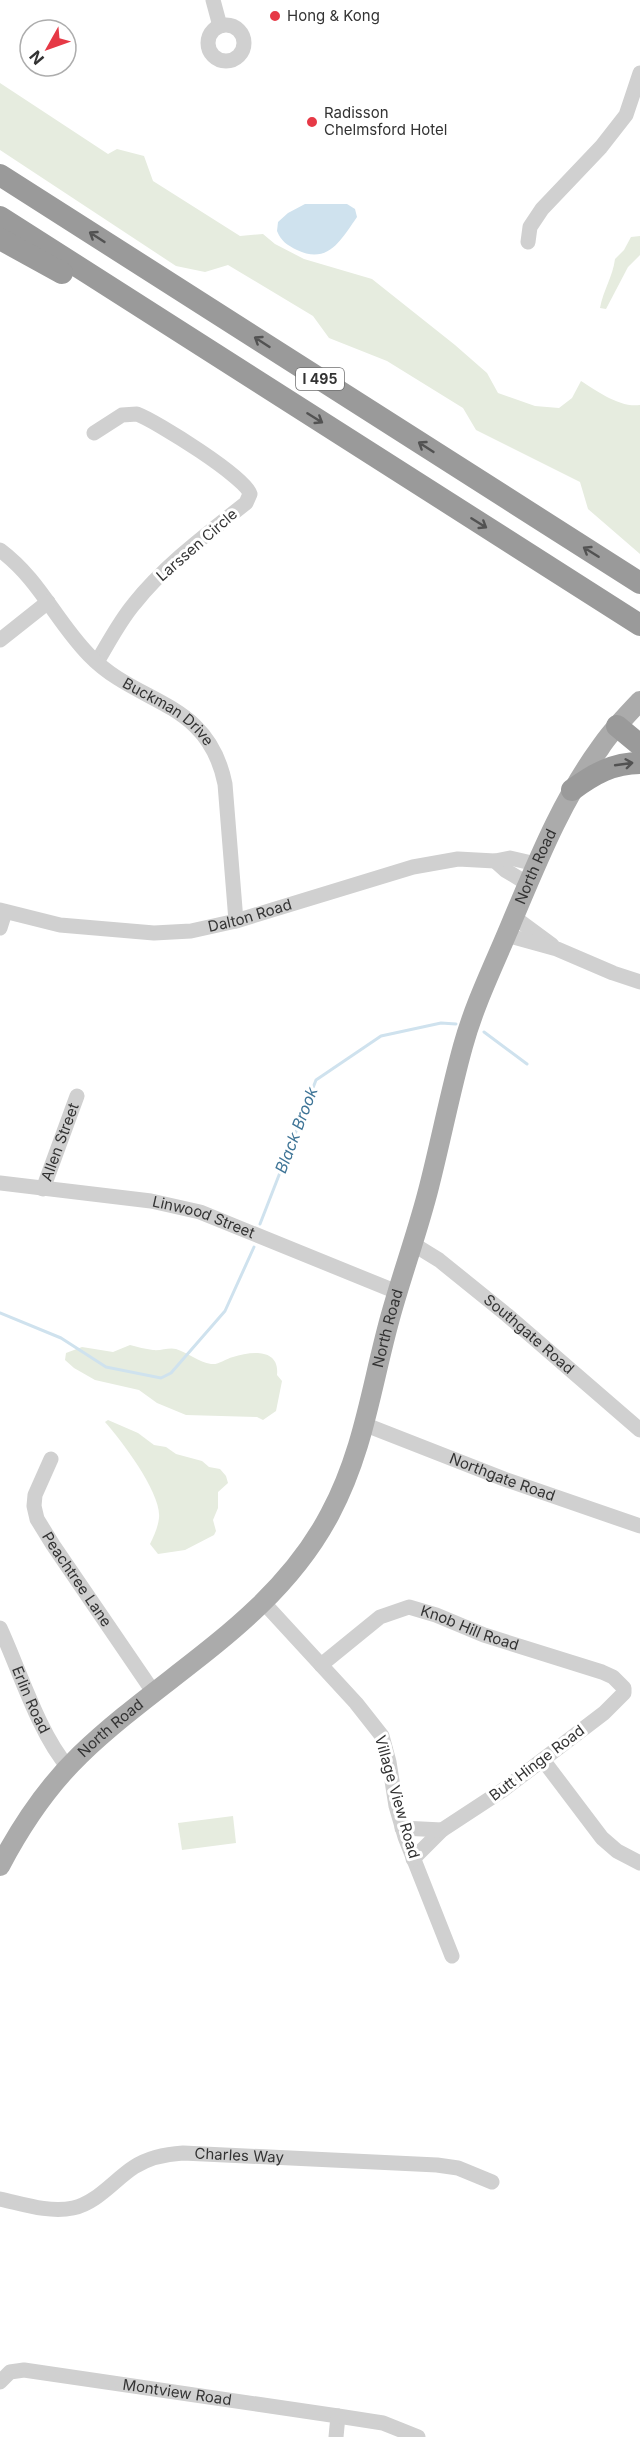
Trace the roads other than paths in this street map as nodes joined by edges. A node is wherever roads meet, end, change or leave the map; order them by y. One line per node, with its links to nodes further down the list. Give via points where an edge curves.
1 (213, 0): 2 (street)
2 (220, 26)
3 (640, 73): 7 (street, via 626,115 542,209 530,227)
4 (0, 175): 11 (highway, I 495, one-way to 4)
5 (0, 217): 8 (highway, I 495)
6 (0, 239): 8 (highway)
7 (528, 242)
8 (280, 396): 13 (highway, I 495, one-way to 13)
9 (94, 434): 15 (street, Larssen Circle, via 122,415 137,414 221,466 246,485 250,494 246,503 142,594)
10 (0, 550): 12 (street, Buckman Drive, via 29,575)
11 (640, 583)
12 (48, 602): 14 (street); 15 (street, Buckman Drive)
13 (640, 625)
14 (0, 639)
15 (97, 662): 26 (street, Buckman Drive, via 187,718 216,756 225,784)
16 (640, 701): 17 (main road, North Road)
17 (617, 726): 18 (highway); 20 (main road, North Road)
18 (640, 745)
19 (640, 763): 20 (highway, one-way to 19, via 605,768)
20 (572, 790): 22 (main road, North Road)
21 (495, 861): 22 (street, Dalton Road, via 510,858); 23 (street); 26 (street, Dalton Road, via 458,859 413,867)
22 (536, 864): 23 (main road, North Road)
23 (528, 884): 25 (main road, North Road)
24 (3, 911): 26 (street, Dalton Road, via 60,925 154,933 191,931); 27 (street)
25 (514, 917): 28 (main road, North Road); 29 (street)
26 (236, 921)
27 (0, 928)
28 (506, 936): 29 (street); 34 (main road, North Road, via 463,1046)
29 (557, 948): 30 (street)
30 (640, 982)
31 (77, 1096): 33 (street, Allen Street)
32 (0, 1183): 33 (street, Linwood Street)
33 (43, 1189): 35 (street, Linwood Street, via 152,1201 200,1212)
34 (413, 1244): 35 (main road, North Road); 37 (street, Southgate Road, via 507,1315)
35 (397, 1292): 36 (main road, North Road)
36 (366, 1425): 39 (street, Northgate Road); 40 (main road, North Road, via 349,1476 327,1520 300,1561)
37 (640, 1430)
38 (51, 1459): 44 (street, Peachtree Lane, via 35,1495 37,1519)
39 (640, 1526)
40 (264, 1603): 42 (street, Village View Road); 44 (main road, North Road)
41 (1, 1632): 46 (street, Erlin Road, via 47,1733)
42 (321, 1665): 43 (street, Knob Hill Road, via 380,1617 410,1608 602,1672); 47 (street, Village View Road, via 382,1736)
43 (625, 1690): 45 (street, Butt Hinge Road, via 609,1708)
44 (154, 1693): 46 (main road, North Road)
45 (543, 1760): 48 (street, Butt Hinge Road); 50 (street, via 602,1838)
46 (68, 1767): 51 (main road, North Road, via 36,1807)
47 (402, 1828): 48 (street); 49 (street, Village View Road)
48 (442, 1830): 49 (street, Butt Hinge Road)
49 (413, 1860): 52 (street, Village View Road)
50 (640, 1863)
51 (0, 1866)
52 (452, 1956)
53 (492, 2182): 54 (street, Charles Way, via 458,2168 437,2165 183,2153 141,2163 88,2202 71,2208 50,2210)
54 (0, 2199)
55 (0, 2382): 56 (street, Montview Road, via 10,2372 24,2370)
56 (338, 2416): 57 (street); 58 (street, Montview Road, via 383,2423)
57 (336, 2437)
58 (418, 2437)

